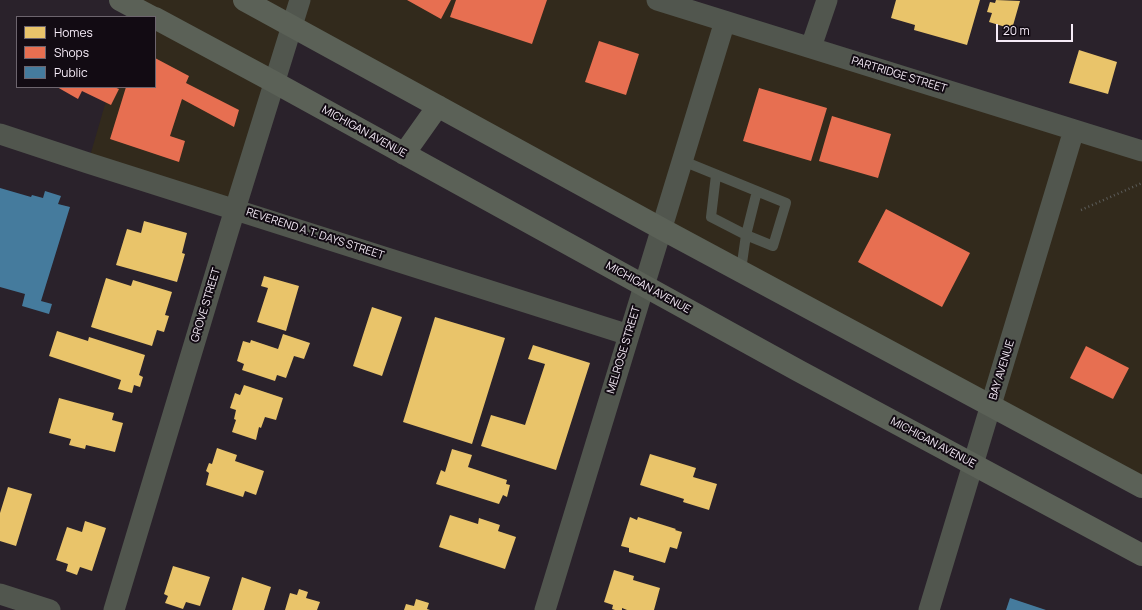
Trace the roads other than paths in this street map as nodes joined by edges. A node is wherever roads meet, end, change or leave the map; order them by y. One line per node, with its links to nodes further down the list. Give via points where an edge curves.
1 (120, 0): 6 (main road)
2 (244, 0): 9 (main road)
3 (300, 0): 9 (street, GROVE STREET)
4 (657, 0): 8 (street, PARTRIDGE STREET)
5 (826, 0): 10 (street)
6 (150, 16)
7 (156, 19): 11 (main road, MICHIGAN AVENUE)
8 (726, 21): 10 (street, PARTRIDGE STREET); 17 (street, MELROSE STREET)
9 (292, 26): 11 (street, GROVE STREET); 12 (main road)
10 (811, 48): 13 (street, PARTRIDGE STREET)
11 (274, 82): 16 (main road, MICHIGAN AVENUE); 20 (street, GROVE STREET)
12 (438, 106): 16 (main road); 21 (main road)
13 (1074, 130): 15 (street, PARTRIDGE STREET); 26 (street, BAY AVENUE)
14 (0, 134): 20 (street, REVEREND A.T. DAYS STREET)
15 (1142, 151)
16 (404, 154): 24 (main road, MICHIGAN AVENUE)
17 (683, 161): 18 (lane); 21 (street, MELROSE STREET)
18 (716, 175): 19 (lane); 22 (lane, via 711,217)
19 (757, 192): 22 (lane); 22 (lane, via 786,203 773,246)
20 (235, 209): 25 (street, REVEREND A.T. DAYS STREET); 32 (street, GROVE STREET)
21 (662, 229): 23 (main road); 24 (street, MELROSE STREET)
22 (746, 234): 23 (lane)
23 (741, 270): 26 (main road)
24 (644, 287): 25 (street, MELROSE STREET); 27 (main road, MICHIGAN AVENUE)
25 (629, 335): 33 (street, MELROSE STREET)
26 (991, 406): 27 (street, BAY AVENUE); 28 (main road)
27 (974, 465): 29 (main road, MICHIGAN AVENUE); 34 (street, BAY AVENUE)
28 (1142, 487)
29 (1142, 555)
30 (0, 594): 31 (street)
31 (50, 610)
32 (114, 610)
33 (545, 610)
34 (929, 610)

